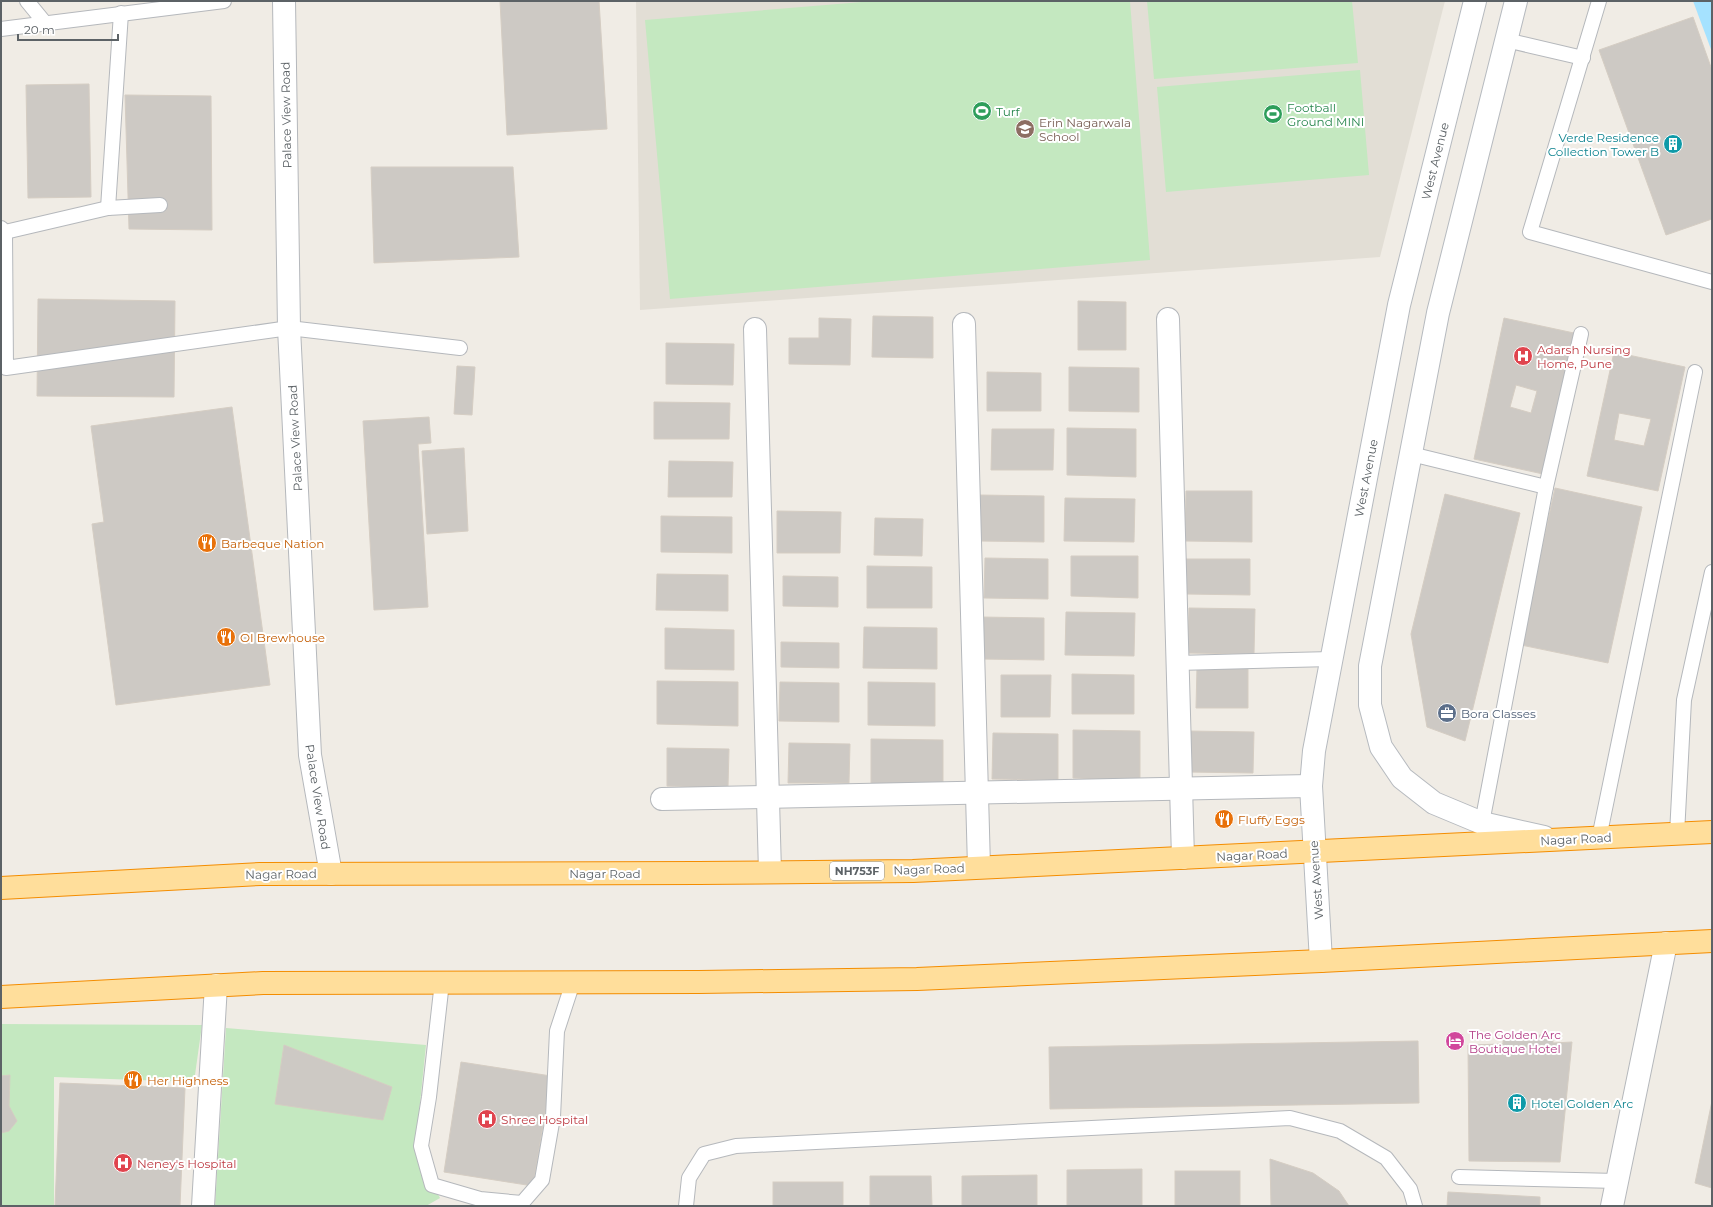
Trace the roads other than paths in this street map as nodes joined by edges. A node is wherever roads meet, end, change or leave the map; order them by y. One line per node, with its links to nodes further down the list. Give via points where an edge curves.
1 (27, 1): 8 (lane)
2 (224, 1): 7 (lane)
3 (284, 1): 18 (street, Palace View Road)
4 (1475, 1): 26 (street, West Avenue, via 1399,305)
5 (1516, 1): 10 (street)
6 (1599, 1): 11 (lane)
7 (121, 13): 8 (lane); 13 (lane)
8 (45, 22): 9 (lane)
9 (1, 29)
10 (1506, 40): 11 (lane); 23 (street, via 1438,313)
11 (1583, 58): 15 (lane, via 1530,232)
12 (160, 205): 13 (lane)
13 (108, 208): 14 (lane)
14 (3, 230): 18 (lane, via 6,368)
15 (1712, 282)
16 (1168, 319): 27 (street)
17 (964, 324): 30 (street)
18 (289, 328): 21 (lane); 42 (street, Palace View Road, via 310,755)
19 (755, 329): 31 (street)
20 (1581, 334): 24 (lane)
21 (460, 348)
22 (1695, 372): 36 (lane)
23 (1411, 454): 24 (lane); 33 (street, via 1370,666 1370,705 1381,747 1402,778 1434,803)
24 (1546, 487): 33 (lane)
25 (1712, 572): 35 (lane, via 1684,700)
26 (1332, 659): 27 (lane); 28 (street, West Avenue, via 1314,751)
27 (1177, 663): 29 (street)
28 (1312, 786): 29 (street); 38 (street, West Avenue)
29 (1180, 790): 30 (street); 39 (street)
30 (977, 793): 31 (street); 40 (street)
31 (768, 798): 32 (street); 41 (street)
32 (662, 799)
33 (1482, 823): 37 (street)
34 (1712, 832): 35 (highway, Nagar Road / NH753F)
35 (1676, 834): 36 (highway, Nagar Road / NH753F)
36 (1599, 838): 37 (highway, Nagar Road / NH753F)
37 (1559, 840): 38 (highway, Nagar Road / NH753F)
38 (1314, 852): 39 (highway, Nagar Road / NH753F); 46 (street, West Avenue)
39 (1183, 858): 40 (highway, Nagar Road / NH753F)
40 (979, 867): 41 (highway, Nagar Road / NH753F, via 913,871)
41 (770, 872): 42 (highway, Nagar Road / NH753F)
42 (331, 874): 43 (highway, Nagar Road / NH753F, via 260,874)
43 (1, 888)
44 (1712, 941): 45 (highway)
45 (1666, 943): 46 (highway); 52 (street)
46 (1321, 961): 48 (highway, via 917,979)
47 (442, 982): 48 (highway); 48 (lane, via 421,1146 432,1185 480,1198 522,1203 542,1180 553,1117 557,1031); 49 (highway)
48 (573, 982)
49 (216, 985): 50 (highway); 53 (street)
50 (1, 997)
51 (1459, 1177): 52 (lane)
52 (1617, 1181): 56 (street)
53 (203, 1206)
54 (686, 1206): 55 (lane, via 689,1178 704,1154 736,1146 1290,1118 1340,1131 1386,1158 1410,1189)
55 (1415, 1206)
56 (1612, 1206)

